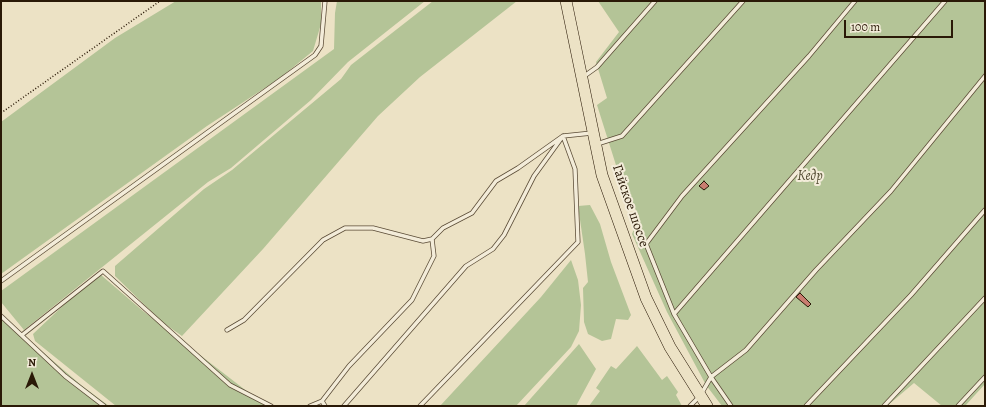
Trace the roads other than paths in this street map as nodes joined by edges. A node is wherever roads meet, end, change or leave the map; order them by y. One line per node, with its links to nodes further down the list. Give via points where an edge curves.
1 (325, 1): 14 (lane, via 320,46 315,55)
2 (566, 1): 8 (main road, Гайское шоссе)
3 (654, 1): 8 (lane, via 597,67)
4 (742, 1): 11 (lane, via 622,136)
5 (855, 1): 16 (lane, via 809,56 682,196 646,244)
6 (945, 1): 16 (lane)
7 (985, 76): 20 (lane, via 891,191 816,270 746,350)
8 (582, 78): 9 (main road, Гайское шоссе)
9 (593, 133): 10 (lane); 11 (main road, Гайское шоссе)
10 (563, 136): 13 (lane, via 496,181 472,213 444,228); 28 (lane, via 534,176 504,235 493,249 466,266); 29 (lane, via 575,168 578,242)
11 (596, 144): 22 (main road, Гайское шоссе, via 602,175 646,298 670,347)
12 (985, 210): 33 (lane, via 911,295)
13 (432, 239): 18 (lane, via 423,241 372,228 345,228 323,240 244,320); 23 (lane, via 434,256 412,300 349,366)
14 (1, 281)
15 (985, 298): 34 (lane)
16 (674, 314): 20 (lane)
17 (1, 316): 19 (lane)
18 (227, 330)
19 (22, 335): 24 (lane, via 65,376); 25 (lane, via 103,271 230,385)
20 (711, 377): 22 (lane); 32 (lane)
21 (985, 377): 35 (lane)
22 (700, 396): 30 (lane); 31 (main road, Гайское шоссе)
23 (322, 401): 26 (lane); 27 (lane)
24 (104, 406)
25 (270, 406)
26 (310, 406)
27 (325, 406)
28 (344, 406)
29 (420, 406)
30 (690, 406)
31 (707, 406)
32 (731, 406)
33 (806, 406)
34 (884, 406)
35 (958, 406)

